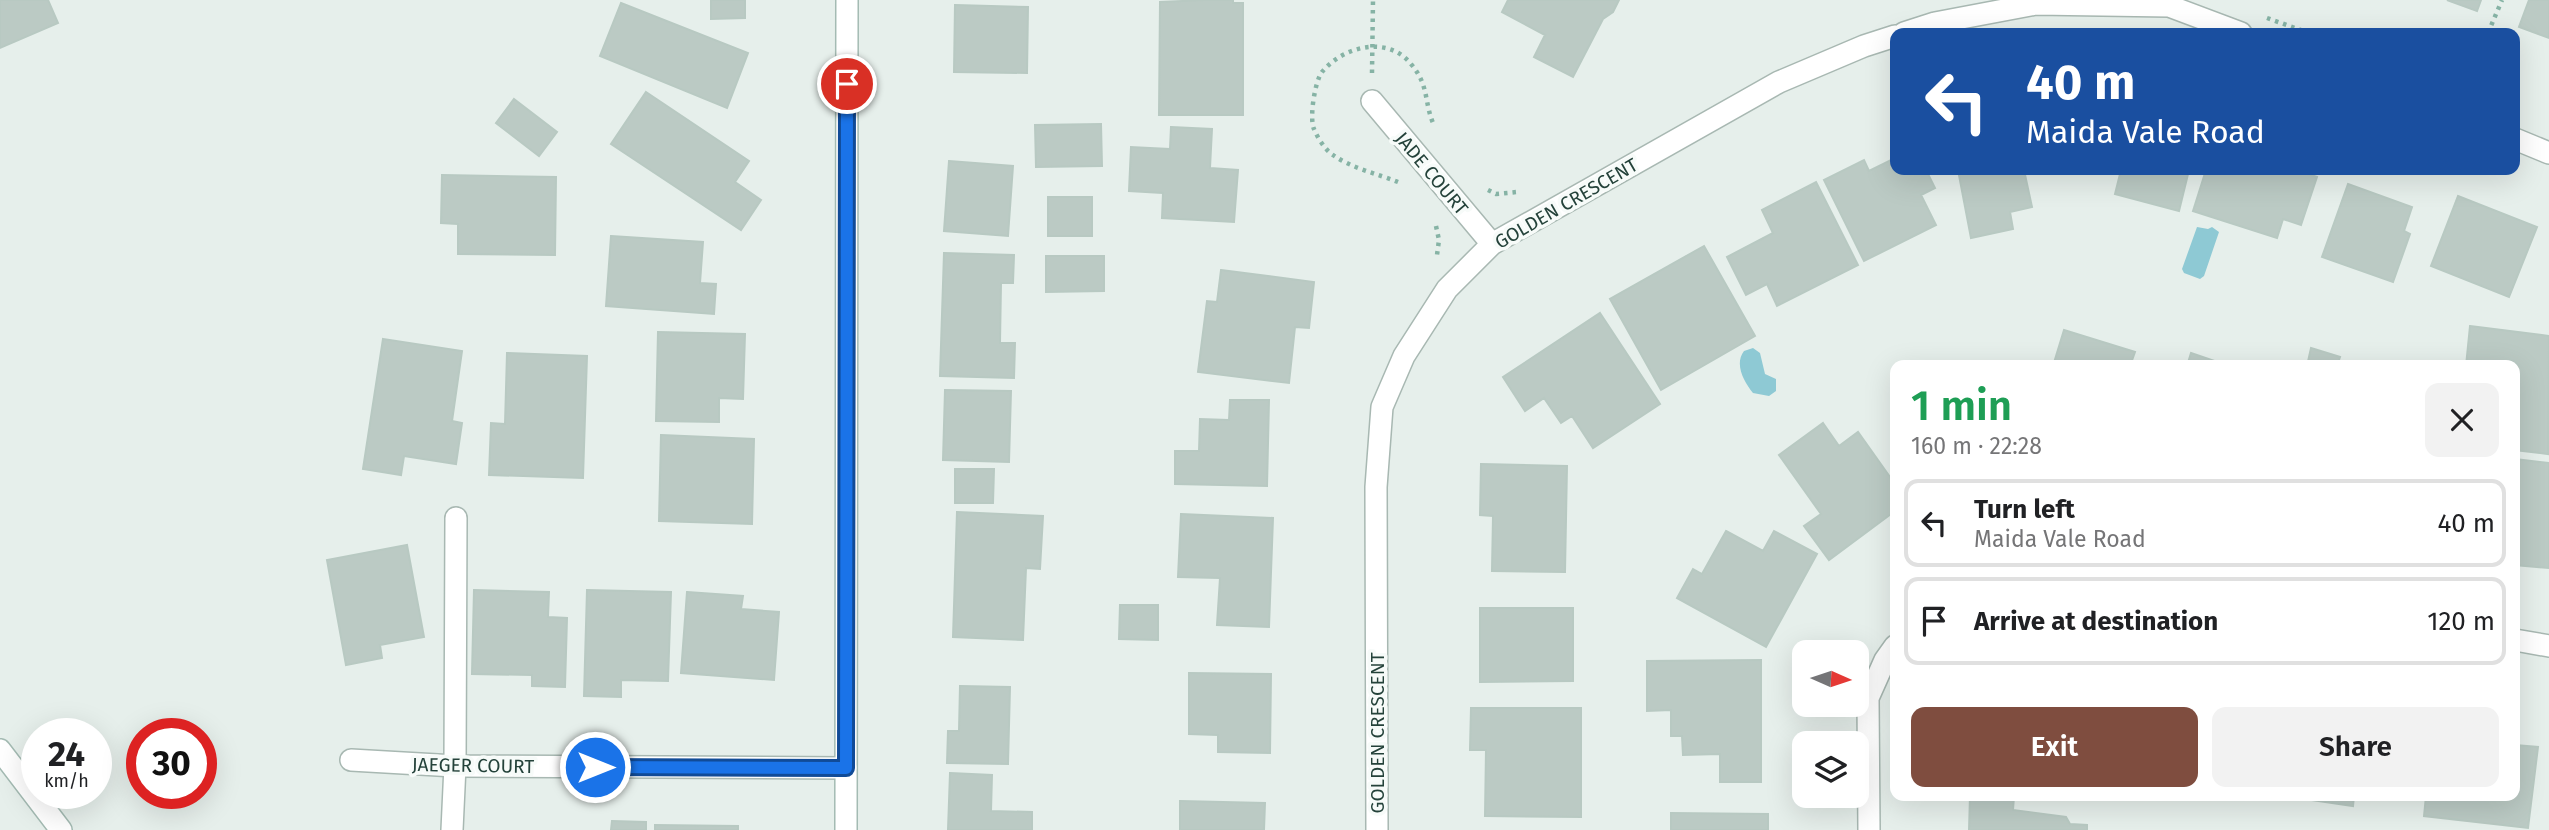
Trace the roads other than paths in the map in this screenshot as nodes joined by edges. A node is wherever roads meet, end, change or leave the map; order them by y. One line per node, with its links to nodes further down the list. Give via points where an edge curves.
1 (847, 0): 17 (street)
2 (2169, 3): 3 (street, via 2036,4); 4 (street)
3 (1920, 28)
4 (2229, 28)
5 (1890, 38): 9 (street, GOLDEN CRESCENT, via 1779,82)
6 (1372, 102): 9 (street, JADE COURT)
7 (2520, 141): 8 (street)
8 (2549, 153)
9 (1492, 244): 21 (street, GOLDEN CRESCENT, via 1447,289 1404,356 1382,407 1376,487)
10 (456, 518): 16 (street)
11 (2520, 641): 12 (street)
12 (2549, 646)
13 (1890, 653): 22 (street, via 1868,698)
14 (0, 750): 18 (street)
15 (351, 760): 16 (street, JAEGER COURT)
16 (455, 766): 17 (street, JAEGER COURT); 19 (street)
17 (846, 768): 20 (street)
18 (61, 830)
19 (452, 830)
20 (846, 830)
21 (1377, 830)
22 (1869, 830)

